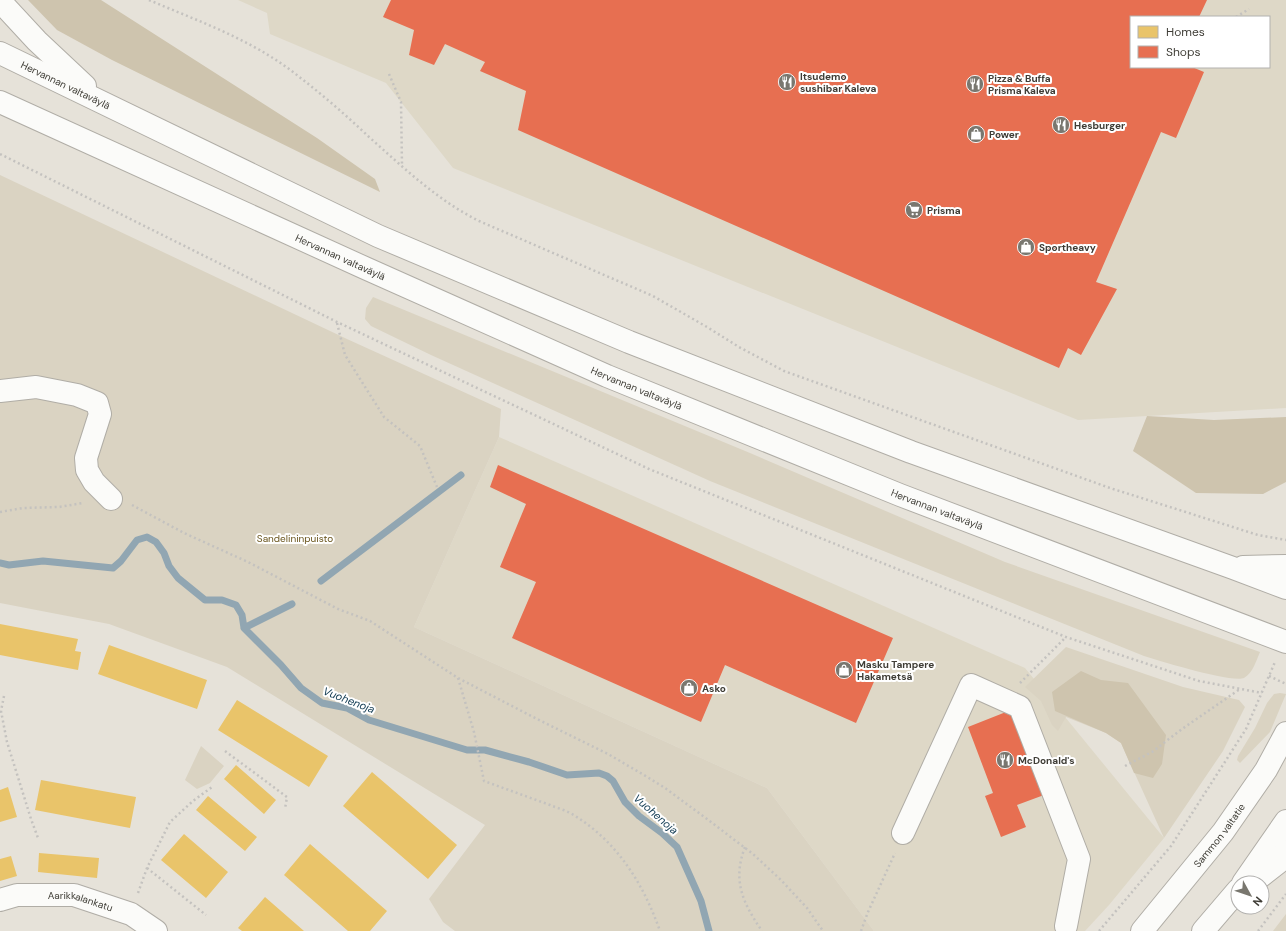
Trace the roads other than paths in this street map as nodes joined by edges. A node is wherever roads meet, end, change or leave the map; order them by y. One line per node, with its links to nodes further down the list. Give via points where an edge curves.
1 (0, 2): 3 (main road)
2 (0, 53): 3 (main road, Hervannan valtaväylä)
3 (99, 100): 8 (main road, Hervannan valtaväylä, via 378,236 629,342 910,452)
4 (0, 102): 10 (main road, Hervannan valtaväylä, via 607,376 907,498)
5 (0, 391): 6 (main road, via 36,387 77,395 97,403 100,414 86,458 87,470 94,482)
6 (111, 499)
7 (1286, 566): 8 (main road)
8 (1233, 568): 9 (main road, Hervannan valtaväylä)
9 (1286, 588)
10 (1286, 642)
11 (1286, 733): 21 (main road, Sammon valtatie, via 1266,770 1223,832)
12 (1286, 821): 15 (main road)
13 (903, 833): 19 (main road, via 970,685 1020,707 1079,859)
14 (1286, 852): 16 (main road, via 1279,862)
15 (1249, 875)
16 (1262, 875)
17 (0, 900): 20 (main road, Aarikkalankatu, via 17,895 74,895 131,914)
18 (1230, 900): 22 (main road)
19 (1066, 926)
20 (156, 931)
21 (1142, 931)
22 (1203, 931)

